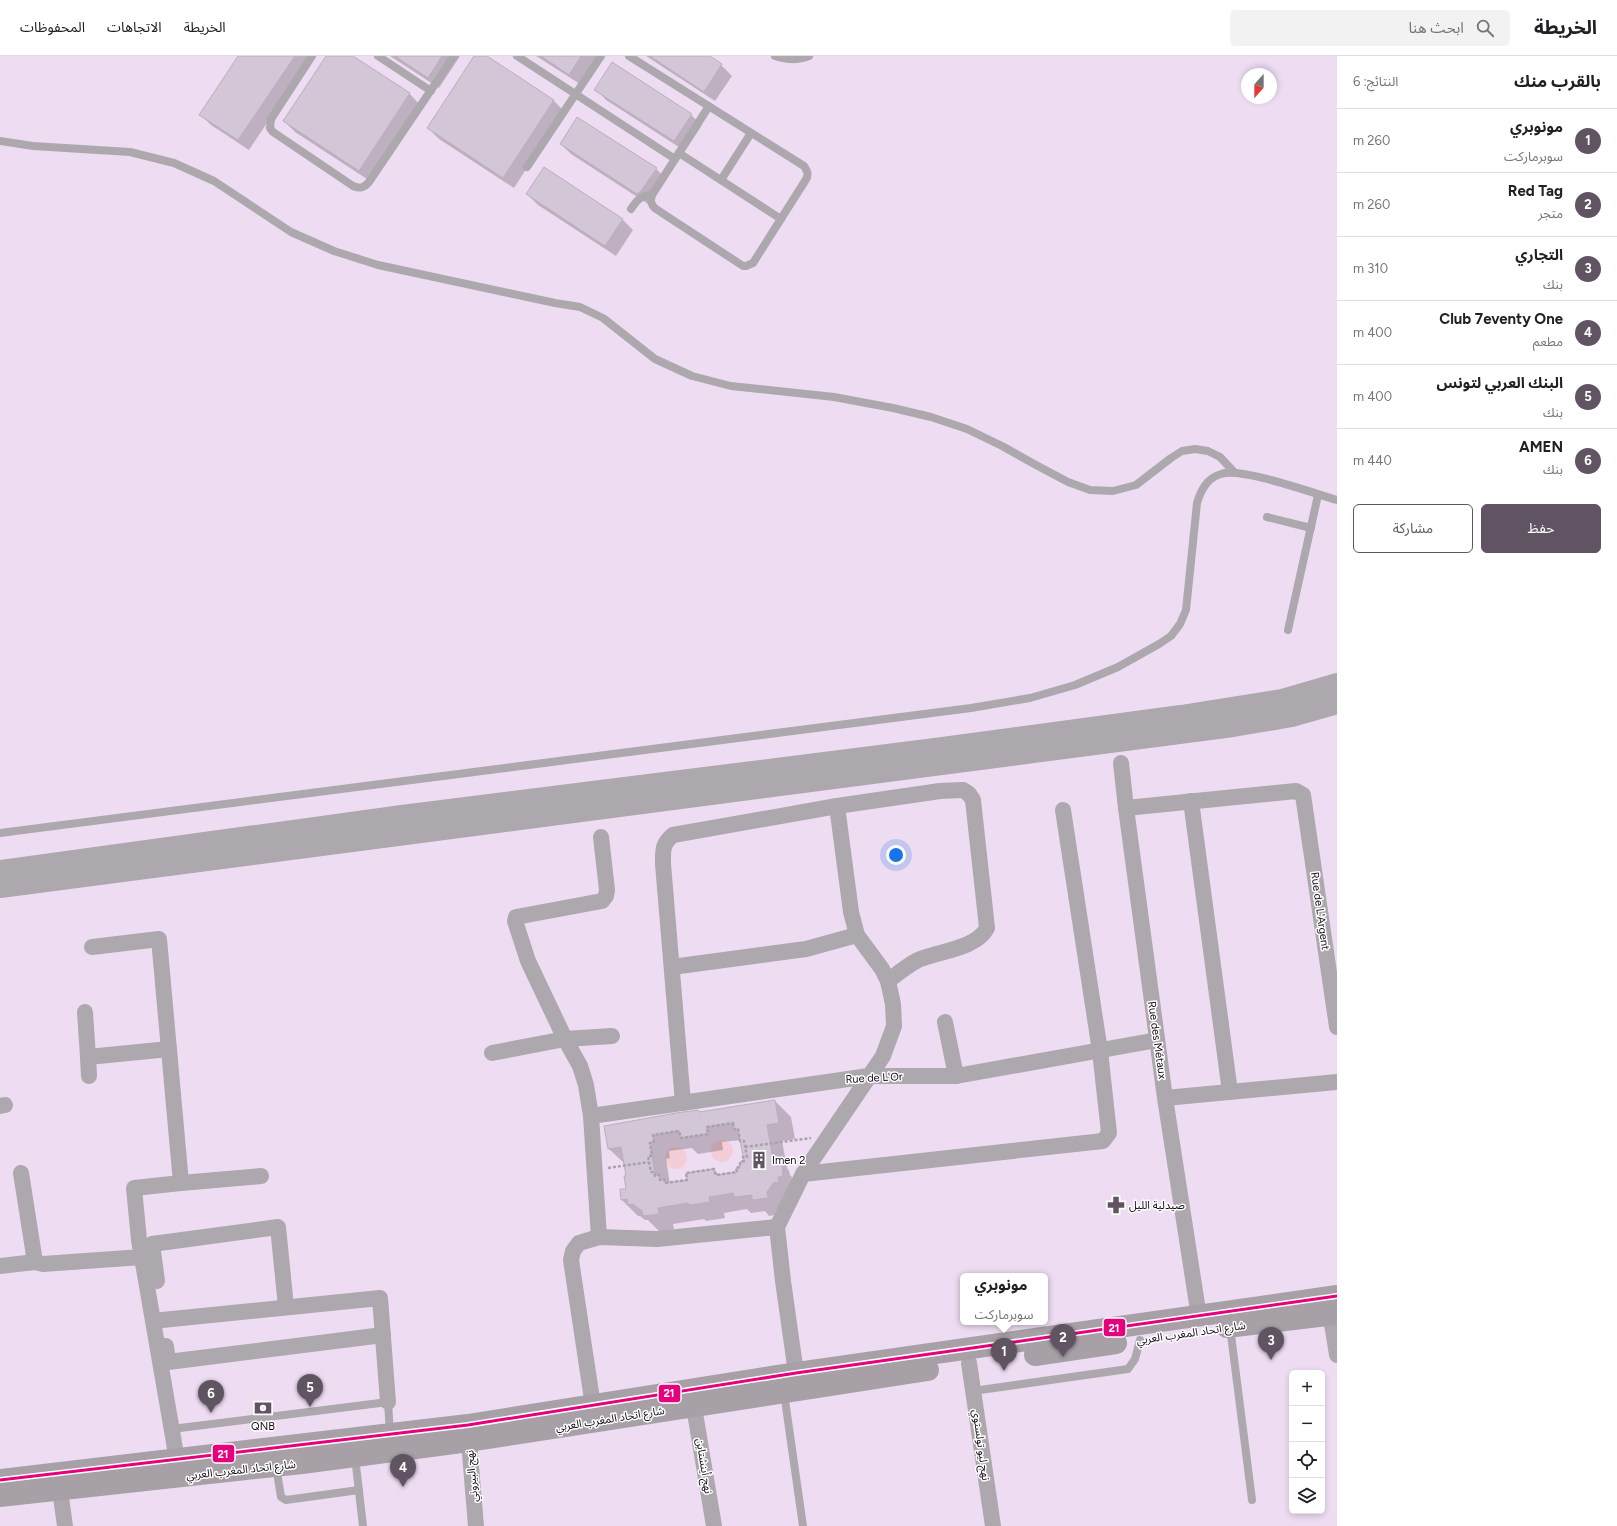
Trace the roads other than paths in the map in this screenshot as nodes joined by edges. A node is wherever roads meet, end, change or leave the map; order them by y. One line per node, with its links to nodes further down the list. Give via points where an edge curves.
1 (312, 56): 9 (lane, via 271,119 270,128 359,188 365,187 369,182)
2 (378, 56): 9 (lane)
3 (454, 56): 9 (lane)
4 (516, 56): 10 (lane)
5 (600, 56): 10 (lane)
6 (629, 56): 11 (lane)
7 (774, 56): 8 (lane, via 792,60)
8 (809, 56)
9 (431, 91)
10 (575, 94): 14 (lane); 15 (lane)
11 (709, 106): 12 (lane); 14 (lane)
12 (751, 133): 16 (lane); 19 (lane, via 808,171 806,181)
13 (0, 141): 20 (lane, via 33,146 130,152 174,163 214,181 291,232 334,252 378,265 580,307 603,318 655,359 692,376 731,386 834,397 930,417 967,429 1068,482 1090,490 1113,491 1136,485 1171,458 1195,449 1208,451 1220,457)
14 (677, 156): 16 (lane); 17 (lane)
15 (527, 167)
16 (721, 180): 19 (lane)
17 (652, 195): 18 (lane, via 639,198); 19 (lane, via 650,200 656,209 742,266 753,263)
18 (631, 209)
19 (781, 219)
20 (1234, 472): 21 (lane); 33 (lane, via 1221,474 1209,480 1201,491 1197,503 1186,610 1180,624 1171,636 1159,644 1118,667 1075,685 1030,698 971,708)
21 (1318, 495): 22 (lane); 24 (lane)
22 (1337, 500)
23 (1267, 517): 24 (lane)
24 (1311, 528): 25 (lane)
25 (1288, 630)
26 (1337, 684): 35 (street, via 1282,700 1174,717 394,817)
27 (1337, 703): 36 (street, via 1292,716 1233,726)
28 (1122, 763): 31 (street, Rue des Métaux)
29 (1191, 801): 31 (street); 43 (street, Rue de L'Argent, via 1296,791 1303,795); 55 (street)
30 (837, 806): 37 (street, via 851,912); 39 (street, via 673,835 665,842 663,864); 40 (street, via 940,790 963,790 973,800 987,928 983,934 955,949 918,960)
31 (1126, 808): 46 (street, Rue des Métaux)
32 (1063, 810): 48 (street)
33 (0, 833)
34 (601, 837): 45 (street, via 607,890 602,901 515,919 528,961)
35 (0, 871)
36 (0, 887)
37 (857, 935): 39 (street, via 800,951); 40 (street)
38 (92, 947): 47 (street, via 159,939)
39 (672, 967): 57 (street)
40 (888, 981): 52 (street, via 894,1026 883,1056)
41 (85, 1012): 50 (street)
42 (945, 1022): 53 (street)
43 (1337, 1027)
44 (612, 1036): 45 (street)
45 (565, 1039): 49 (street); 58 (street, via 580,1066)
46 (1157, 1040): 48 (street, Rue de L'Or); 56 (street, Rue des Métaux)
47 (169, 1049): 50 (street); 62 (street)
48 (1100, 1051): 53 (street, Rue de L'Or); 60 (street, via 1109,1133 1104,1141)
49 (492, 1053)
50 (88, 1057): 51 (street)
51 (89, 1076)
52 (869, 1076): 53 (street, Rue de L'Or); 57 (street, Rue de L'Or); 60 (street)
53 (956, 1076)
54 (1337, 1082): 55 (street)
55 (1230, 1092): 56 (street)
56 (1165, 1098): 70 (street, Rue des Métaux)
57 (683, 1102): 58 (street, Rue de L'Or)
58 (591, 1116): 64 (street)
59 (21, 1173): 66 (street)
60 (803, 1174): 63 (street)
61 (262, 1176): 62 (street)
62 (180, 1183): 65 (street, via 134,1188)
63 (777, 1228): 64 (street, via 657,1238); 77 (street)
64 (599, 1237): 81 (street, via 579,1243 573,1251 571,1260)
65 (142, 1257): 66 (street, via 43,1264); 83 (street)
66 (35, 1262): 67 (street)
67 (0, 1266)
68 (1333, 1306): 70 (main road, شارع اتحاد المغرب العربي); 72 (main road, شارع اتحاد المغرب العربي); 75 (street)
69 (286, 1307): 71 (street); 71 (street, via 278,1227 152,1244); 73 (street, via 380,1298)
70 (1199, 1316): 77 (main road, شارع اتحاد المغرب العربي)
71 (162, 1320): 73 (street, via 168,1362)
72 (1230, 1327): 74 (main road, شارع اتحاد المغرب العربي); 93 (lane)
73 (383, 1335): 80 (street)
74 (1140, 1340): 76 (main road, شارع اتحاد المغرب العربي); 78 (lane, via 1135,1359 1128,1369)
75 (1337, 1355)
76 (969, 1363): 78 (street, نهج ليو تولستوي); 79 (main road, شارع اتحاد المغرب العربي)
77 (796, 1373): 81 (main road, شارع اتحاد المغرب العربي)
78 (973, 1391): 99 (street, نهج ليو تولستوي)
79 (784, 1393): 82 (main road, شارع اتحاد المغرب العربي); 98 (lane)
80 (388, 1402): 83 (lane); 85 (lane)
81 (593, 1406): 84 (main road, شارع اتحاد المغرب العربي)
82 (694, 1407): 84 (main road, شارع اتحاد المغرب العربي); 97 (street, نهج أينشتاين)
83 (172, 1429): 87 (street)
84 (468, 1433): 85 (main road, شارع اتحاد المغرب العربي); 86 (main road, شارع اتحاد المغرب العربي); 96 (street, نهج البيروني)
85 (390, 1435): 87 (main road, شارع اتحاد المغرب العربي)
86 (355, 1456): 88 (main road, شارع اتحاد المغرب العربي); 91 (lane)
87 (177, 1460): 89 (main road, شارع اتحاد المغرب العربي)
88 (276, 1466): 90 (main road, شارع اتحاد المغرب العربي); 91 (lane, via 281,1497 286,1500)
89 (0, 1480)
90 (60, 1490): 92 (main road, شارع اتحاد المغرب العربي); 94 (street)
91 (359, 1490): 95 (lane)
92 (0, 1496)
93 (1252, 1500)
94 (65, 1526)
95 (363, 1526)
96 (476, 1526)
97 (714, 1526)
98 (803, 1526)
99 (993, 1526)

